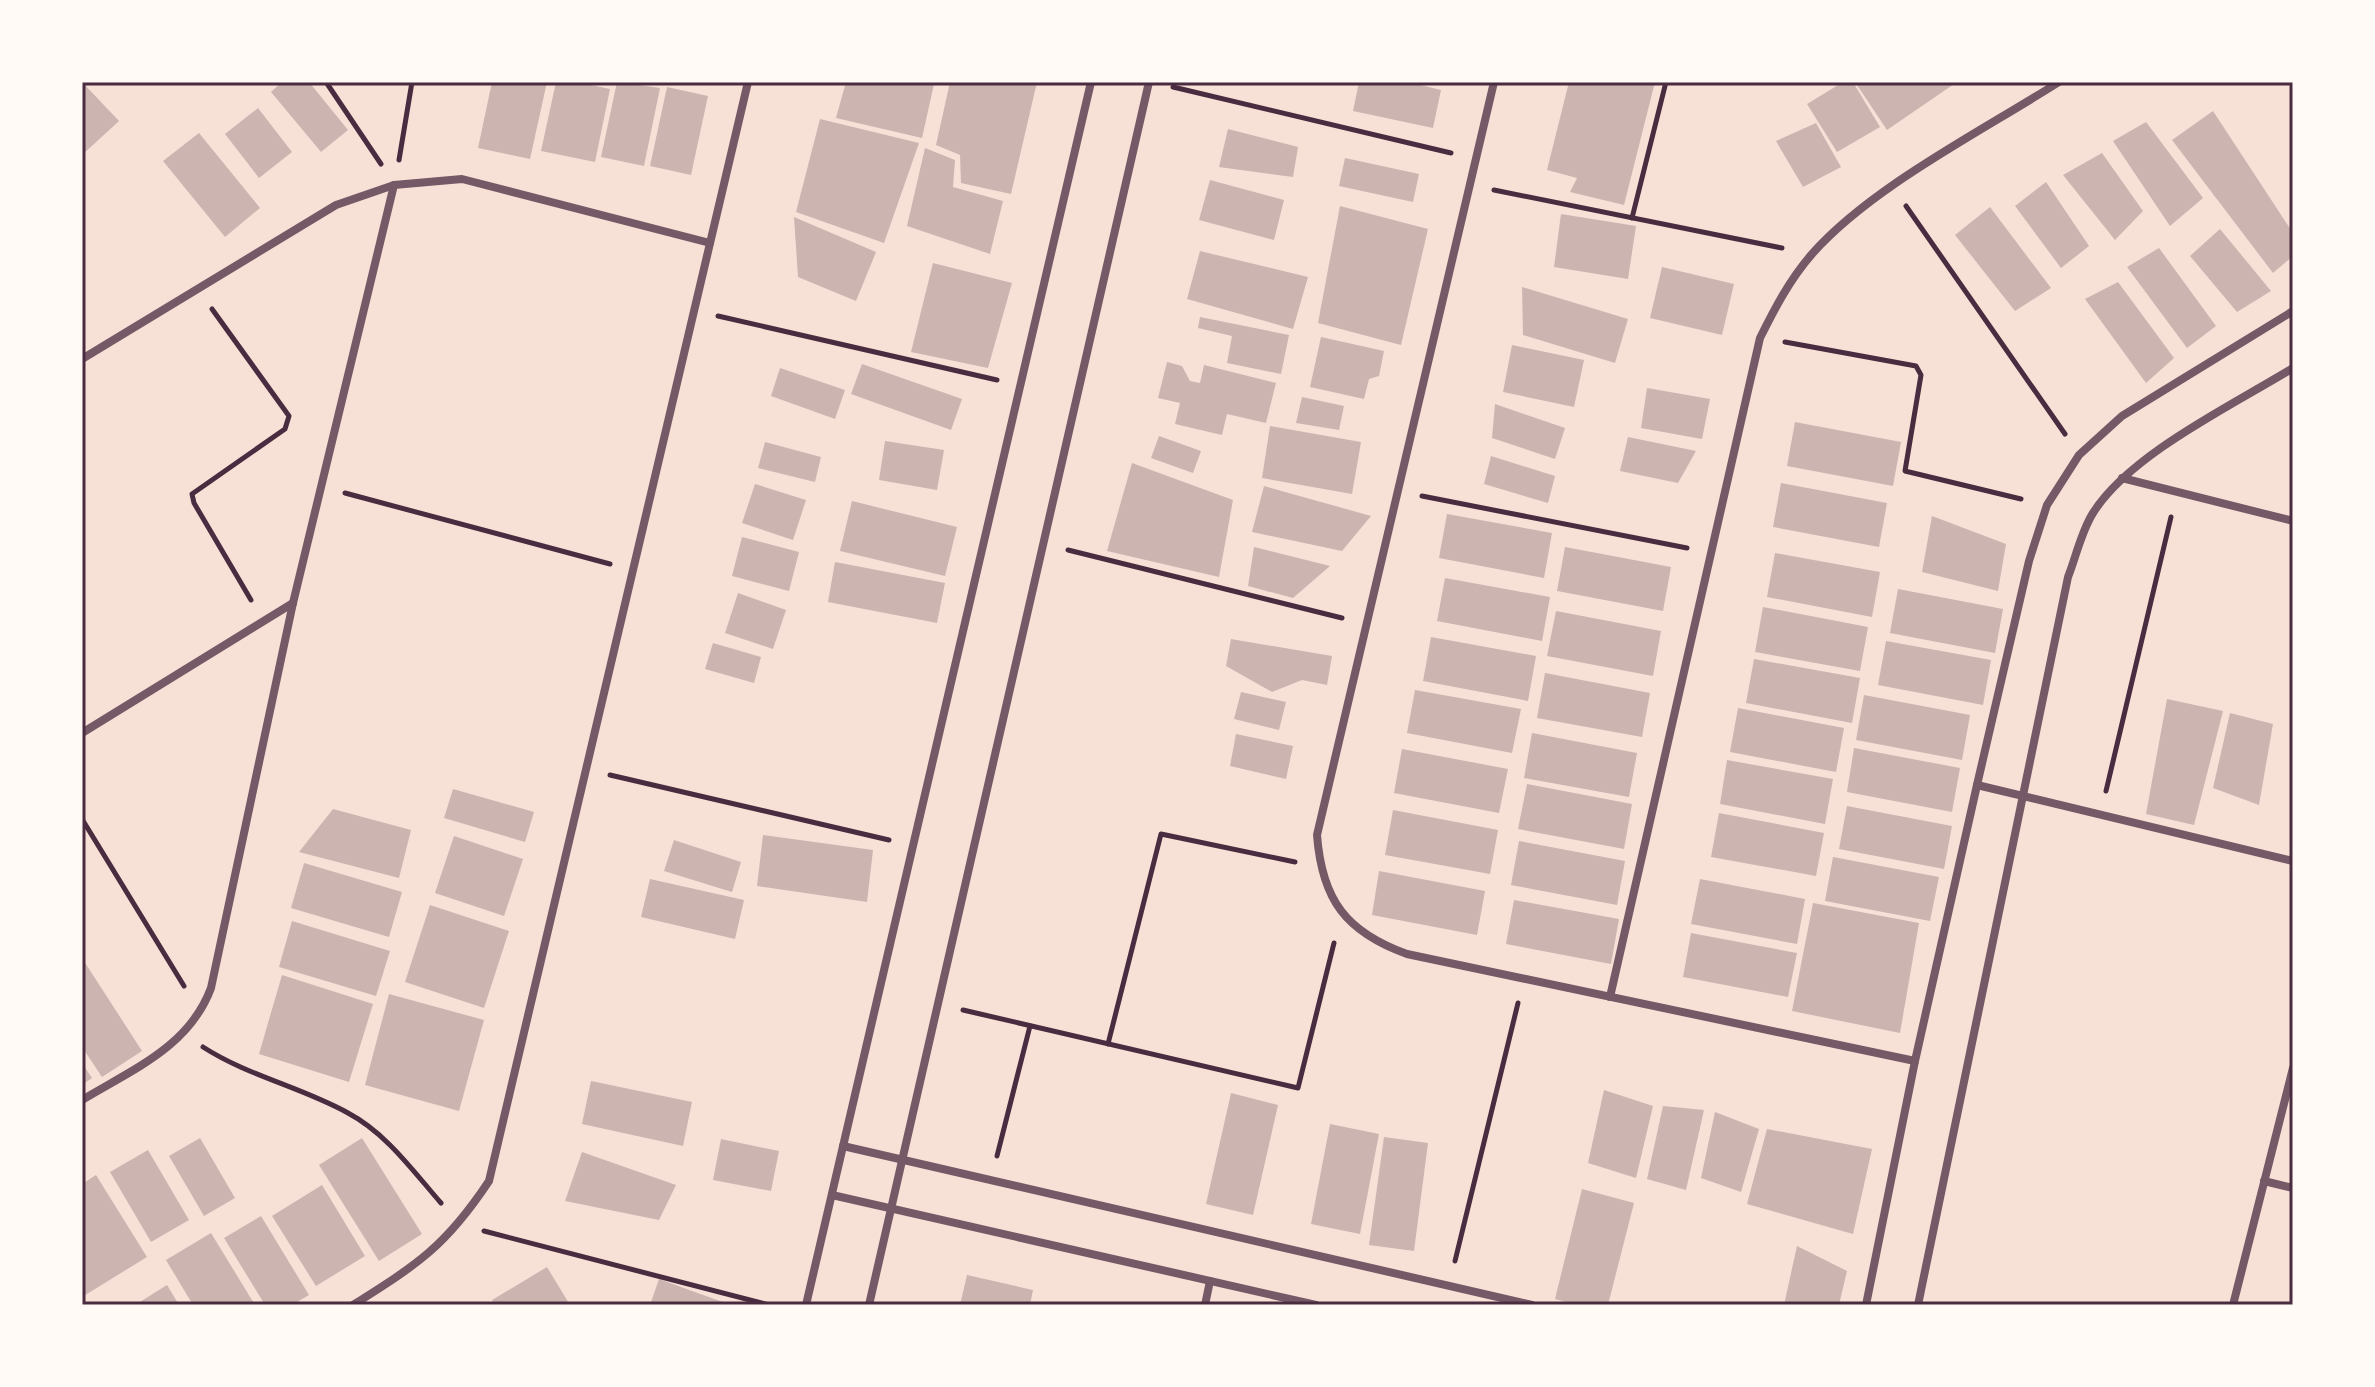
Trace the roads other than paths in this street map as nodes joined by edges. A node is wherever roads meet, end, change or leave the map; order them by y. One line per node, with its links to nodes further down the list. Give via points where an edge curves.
1 (748, 82): 7 (street)
2 (1091, 82): 22 (street)
3 (1149, 82): 23 (street)
4 (1494, 82): 18 (street, via 1317,835 1319,867 1331,898 1377,943)
5 (2059, 82): 18 (street, via 1860,208 1811,254 1782,294 1760,338)
6 (394, 185): 7 (street, via 462,179); 9 (street, via 336,205); 13 (street)
7 (710, 243): 29 (street, via 489,1181 460,1225 422,1261)
8 (2293, 311): 15 (street, via 2122,416 2079,455 2047,505 2029,561)
9 (82, 359)
10 (2293, 368): 11 (street, via 2155,452)
11 (2122, 478): 12 (street); 16 (street, via 2092,514 2068,577)
12 (2293, 521)
13 (293, 603): 14 (street); 21 (street, via 202,1014 185,1035)
14 (82, 733)
15 (1977, 785): 16 (street); 19 (street)
16 (2022, 796): 17 (street); 36 (street)
17 (2293, 861)
18 (1610, 997): 19 (street)
19 (1915, 1061): 35 (street)
20 (2293, 1068): 24 (street)
21 (82, 1100)
22 (843, 1146): 23 (street); 26 (street)
23 (903, 1160): 27 (street); 34 (street)
24 (2264, 1181): 25 (street); 37 (street)
25 (2293, 1188)
26 (832, 1195): 27 (street); 30 (street)
27 (891, 1209): 28 (street); 31 (street)
28 (1210, 1281): 32 (street); 33 (street)
29 (353, 1305)
30 (806, 1305)
31 (869, 1305)
32 (1205, 1305)
33 (1316, 1305)
34 (1532, 1305)
35 (1866, 1305)
36 (1918, 1305)
37 (2233, 1305)

